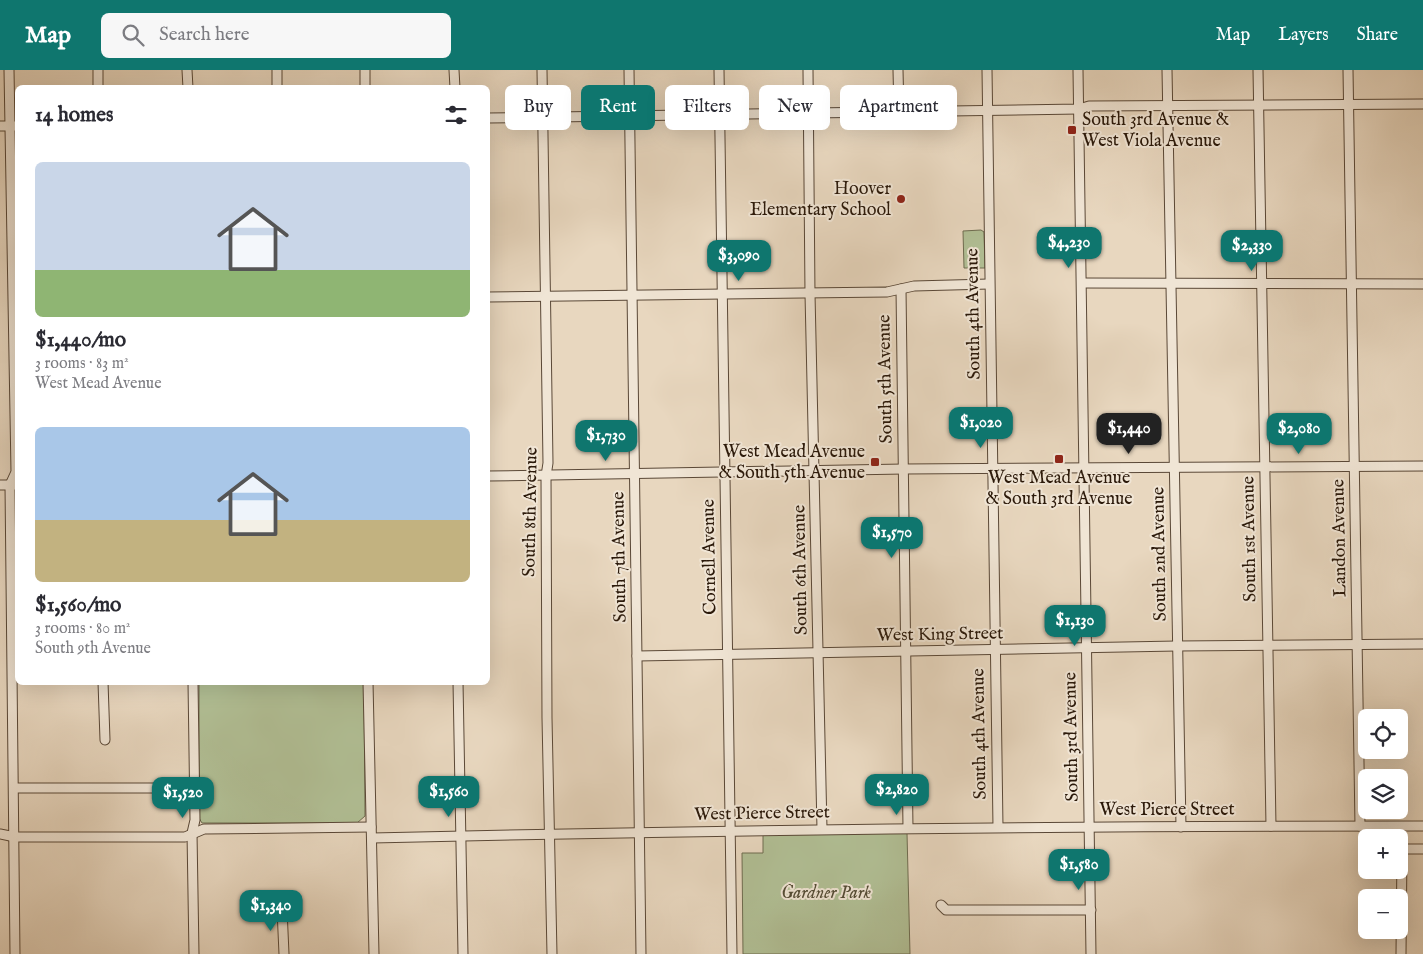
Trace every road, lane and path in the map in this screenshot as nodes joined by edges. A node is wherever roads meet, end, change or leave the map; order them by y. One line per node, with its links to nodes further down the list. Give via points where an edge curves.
1 (9, 70): 37 (street)
2 (98, 70): 17 (street)
3 (187, 70): 18 (street)
4 (277, 70): 19 (street)
5 (365, 70): 20 (street)
6 (454, 70): 21 (street)
7 (542, 70): 22 (street, South 8th Avenue)
8 (629, 70): 23 (street, South 7th Avenue)
9 (718, 70): 24 (street, Cornell Avenue)
10 (808, 70): 25 (street, South 6th Avenue)
11 (898, 70): 26 (street)
12 (987, 70): 33 (street, South 4th Avenue)
13 (1078, 70): 31 (street, South 3rd Avenue)
14 (1167, 70): 30 (street, South 2nd Avenue)
15 (1258, 70): 29 (street, South 1st Avenue)
16 (1348, 70): 27 (street, Landon Avenue)
17 (98, 85)
18 (188, 85)
19 (277, 85)
20 (366, 85)
21 (455, 85)
22 (542, 85)
23 (629, 85)
24 (718, 85)
25 (808, 85)
26 (898, 85)
27 (1349, 104): 28 (street); 29 (street); 47 (street, Landon Avenue)
28 (1423, 104)
29 (1258, 105): 30 (street); 43 (street, South 1st Avenue)
30 (1168, 106): 31 (street, via 1089,106); 46 (street, South 2nd Avenue)
31 (1079, 109): 33 (street); 45 (street, South 3rd Avenue)
32 (957, 111): 33 (street)
33 (988, 111): 44 (street, South 4th Avenue)
34 (490, 118): 35 (street)
35 (505, 118)
36 (0, 126): 37 (street)
37 (14, 126): 42 (street)
38 (542, 130): 52 (street, South 8th Avenue)
39 (630, 130): 53 (street, South 7th Avenue)
40 (719, 130): 50 (street, Cornell Avenue)
41 (808, 130): 51 (street, South 6th Avenue)
42 (15, 217)
43 (1261, 283): 46 (street); 47 (street); 58 (street, South 1st Avenue)
44 (989, 284): 49 (street); 59 (street, South 4th Avenue)
45 (1082, 284): 46 (street); 60 (street, South 3rd Avenue)
46 (1171, 284): 55 (street, South 2nd Avenue)
47 (1352, 284): 48 (street); 56 (street, Landon Avenue)
48 (1423, 284)
49 (901, 289): 51 (street); 61 (street, South 5th Avenue)
50 (722, 294): 51 (street); 53 (street); 63 (street, Cornell Avenue)
51 (810, 294): 62 (street, South 6th Avenue)
52 (545, 296): 53 (street); 54 (street); 66 (street, South 8th Avenue)
53 (632, 296): 64 (street, South 7th Avenue)
54 (490, 297)
55 (1174, 466): 58 (street); 60 (street); 72 (street, South 2nd Avenue)
56 (1355, 466): 57 (street); 58 (street); 71 (street, Landon Avenue)
57 (1423, 466)
58 (1264, 467): 70 (street, South 1st Avenue)
59 (994, 468): 60 (street); 61 (street); 74 (street, South 4th Avenue)
60 (1084, 468): 73 (street, South 3rd Avenue)
61 (904, 469): 62 (street); 75 (street, South 5th Avenue)
62 (815, 470): 63 (street); 76 (street, South 6th Avenue)
63 (725, 473): 64 (street); 77 (street, Cornell Avenue)
64 (635, 474): 66 (street); 78 (street, South 7th Avenue)
65 (490, 476): 66 (street)
66 (546, 476): 99 (street, South 8th Avenue)
67 (0, 485): 68 (street)
68 (14, 485): 79 (street)
69 (1423, 644): 71 (street, West King Street)
70 (1269, 645): 71 (street, West King Street); 72 (street, West King Street); 88 (street, South 1st Avenue)
71 (1358, 645): 89 (street, Landon Avenue)
72 (1178, 646): 73 (street, West King Street); 92 (street, South 2nd Avenue)
73 (1087, 648): 74 (street, West King Street); 91 (street, South 3rd Avenue)
74 (994, 650): 75 (street, West King Street); 94 (street, South 4th Avenue)
75 (904, 652): 76 (street, West King Street); 93 (street, South 5th Avenue)
76 (819, 653): 77 (street, West King Street); 95 (street, South 6th Avenue)
77 (728, 655): 78 (street, West King Street); 96 (street, Cornell Avenue)
78 (637, 656): 97 (street, South 7th Avenue)
79 (15, 658): 85 (street)
80 (103, 685): 84 (street)
81 (192, 685): 86 (street)
82 (368, 685): 87 (street)
83 (458, 685): 102 (street)
84 (105, 740)
85 (14, 788): 86 (street); 101 (street)
86 (194, 788): 98 (street)
87 (371, 826): 98 (street, via 204,829); 103 (street)
88 (1271, 826): 89 (street, West Pierce Street); 92 (street, West Pierce Street)
89 (1360, 826): 90 (street, West Pierce Street)
90 (1423, 826)
91 (1090, 827): 92 (street, West Pierce Street); 94 (street, West Pierce Street); 107 (street, South 3rd Avenue)
92 (1181, 827)
93 (908, 828): 94 (street, West Pierce Street); 95 (street, West Pierce Street)
94 (998, 828)
95 (822, 829): 96 (street, West Pierce Street)
96 (730, 830): 97 (street, West Pierce Street); 115 (street, Cornell Avenue)
97 (640, 832): 99 (street, West Pierce Street); 114 (street, South 7th Avenue)
98 (192, 833): 101 (street, via 185,837); 109 (street)
99 (549, 833): 102 (street, West Pierce Street); 113 (street, South 8th Avenue)
100 (0, 834): 101 (street)
101 (15, 836): 108 (street)
102 (461, 836): 103 (street, West Pierce Street); 112 (street)
103 (372, 838): 111 (street)
104 (1423, 849): 117 (street, via 1402,849)
105 (941, 905): 107 (street, via 946,910)
106 (282, 909): 110 (street)
107 (1091, 910): 116 (street, South 3rd Avenue)
108 (15, 954)
109 (194, 954)
110 (284, 954)
111 (374, 954)
112 (463, 954)
113 (552, 954)
114 (641, 954)
115 (732, 954)
116 (1092, 954)
117 (1401, 954)

